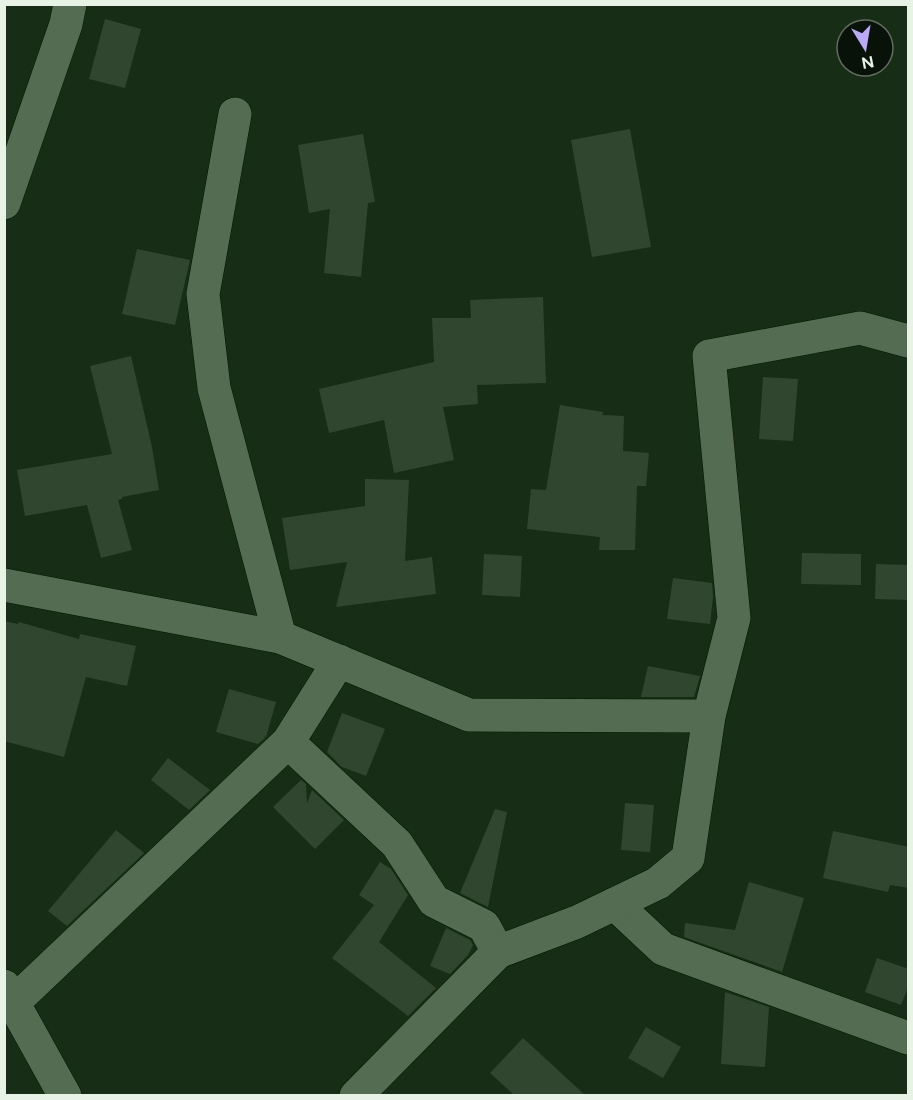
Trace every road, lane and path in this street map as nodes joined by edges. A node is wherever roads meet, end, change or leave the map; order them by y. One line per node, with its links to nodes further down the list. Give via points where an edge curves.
1 (70, 4): 3 (street)
2 (235, 114): 6 (street, via 203,294 214,387)
3 (4, 203)
4 (909, 341): 8 (street, via 860,328 710,356 734,618)
5 (4, 585): 6 (street)
6 (280, 637): 7 (street)
7 (339, 661): 8 (street, via 469,715); 9 (street)
8 (709, 716): 10 (street, via 688,858 658,884)
9 (288, 742): 11 (street, via 397,844 434,901 484,926); 12 (street)
10 (615, 904): 11 (street); 13 (street, via 663,949)
11 (498, 952): 15 (street)
12 (9, 994): 14 (street)
13 (909, 1038)
14 (51, 1087)
15 (356, 1095)

